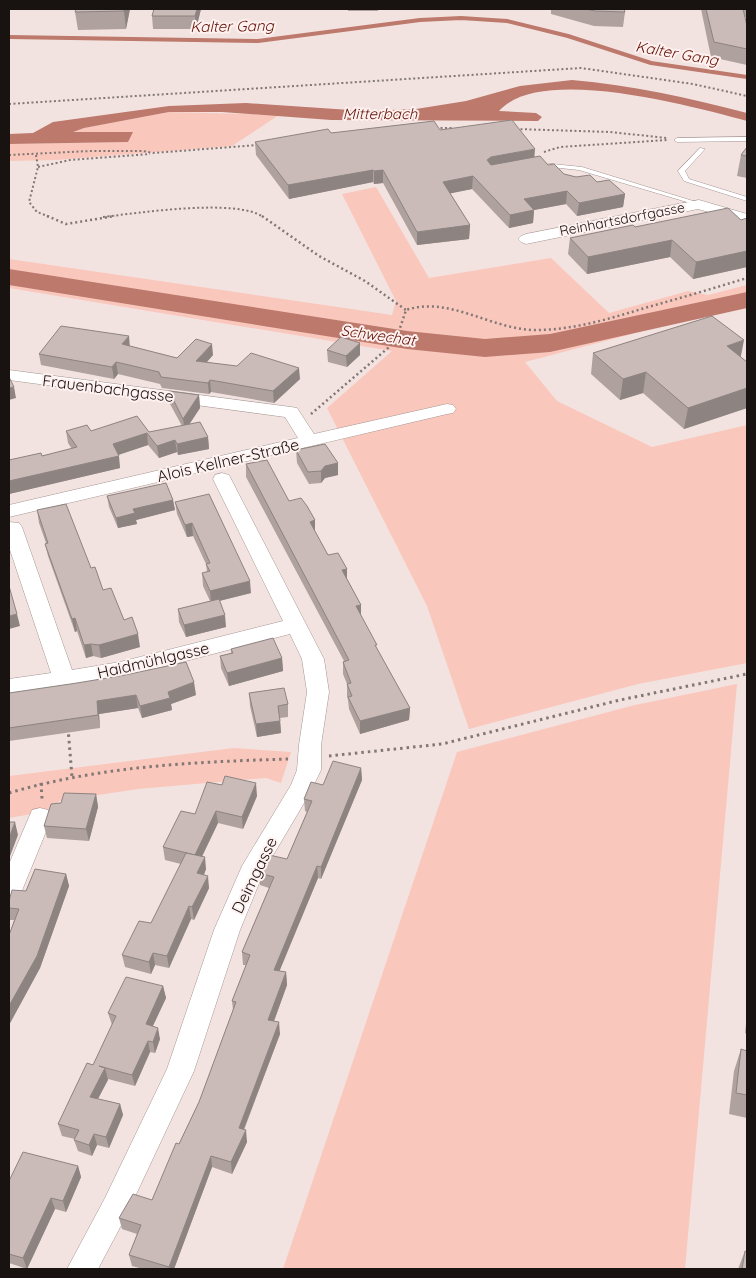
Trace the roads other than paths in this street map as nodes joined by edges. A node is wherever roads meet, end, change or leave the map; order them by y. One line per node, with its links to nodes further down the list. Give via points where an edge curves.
1 (677, 140): 2 (lane)
2 (747, 140)
3 (702, 149): 5 (lane, via 681,171 686,180)
4 (538, 165): 6 (lane, via 580,168)
5 (747, 199)
6 (699, 204): 7 (street, Reinhartsdorfgasse); 8 (street, Reinhartsdorfgasse)
7 (747, 218)
8 (526, 239)
9 (9, 376): 11 (street, Frauenbachgasse, via 292,412)
10 (447, 409): 11 (street, Alois Kellner-Straße)
11 (310, 442): 13 (street, Alois Kellner-Straße)
12 (222, 479): 14 (street, Deimgasse)
13 (10, 519): 15 (street)
14 (295, 625): 15 (street, Haidmühlgasse, via 120,670); 19 (street, Deimgasse, via 313,659 318,692 309,770 254,866 231,921 180,1071 115,1208)
15 (64, 679): 16 (street, Haidmühlgasse)
16 (9, 687)
17 (40, 817): 18 (street)
18 (9, 893)
19 (82, 1269)

